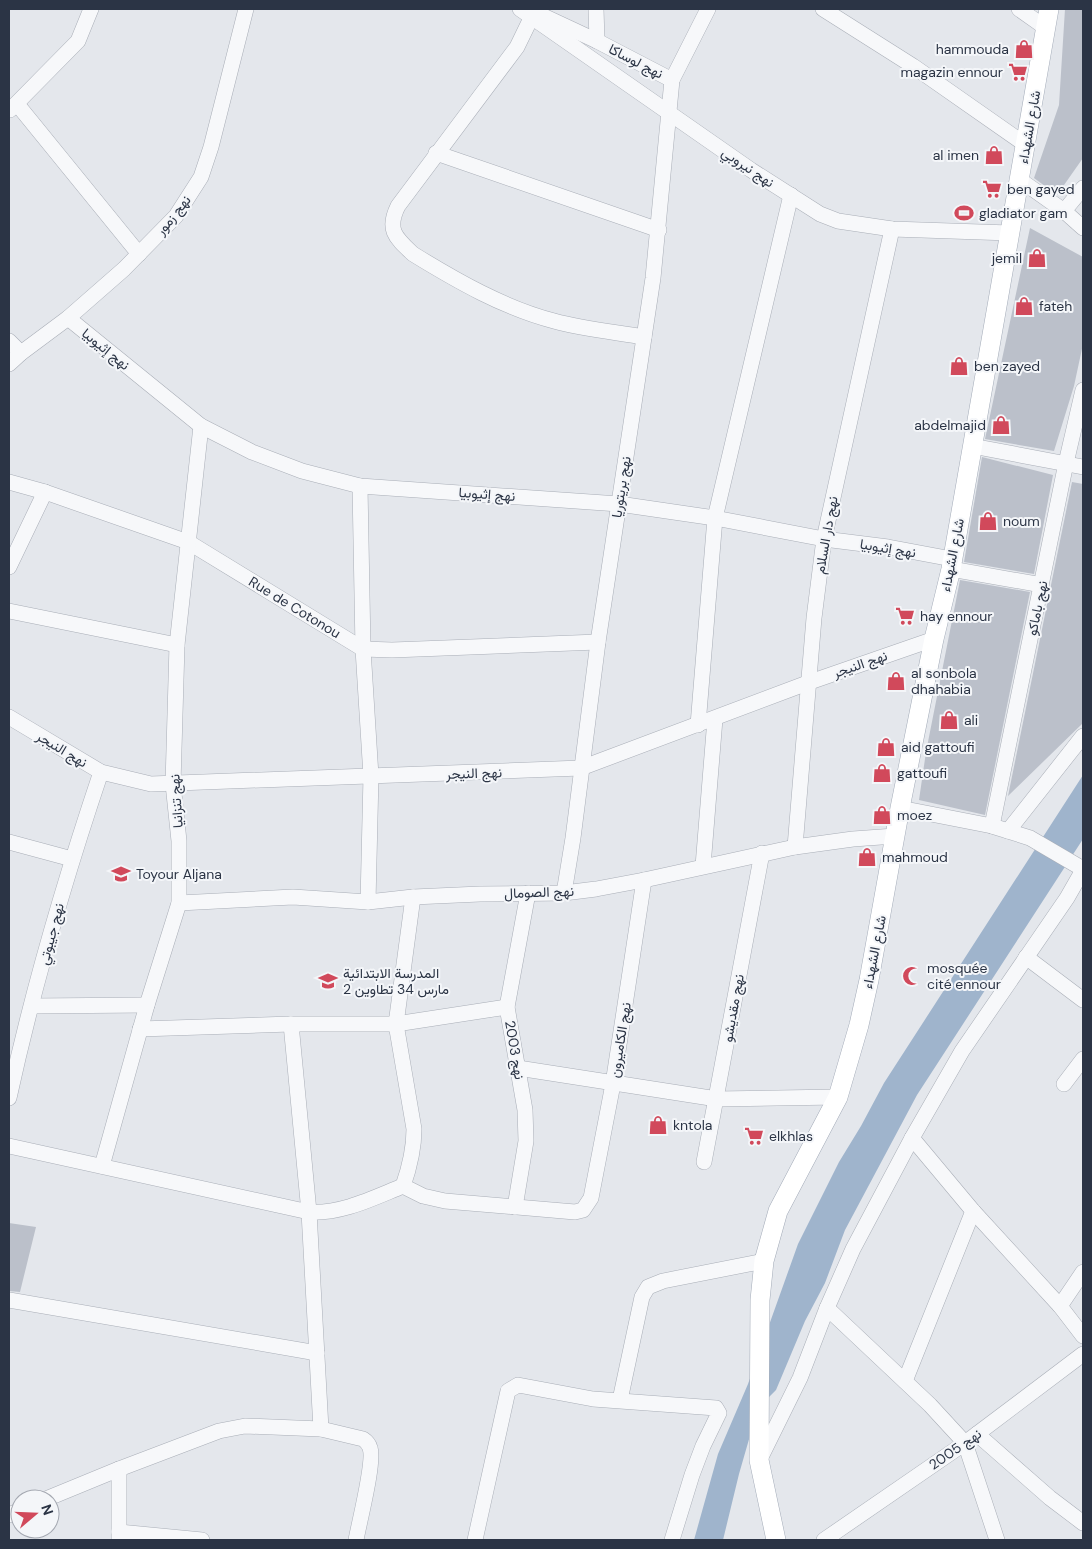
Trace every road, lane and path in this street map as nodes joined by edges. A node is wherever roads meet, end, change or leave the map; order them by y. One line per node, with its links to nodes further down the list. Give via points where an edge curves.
1 (91, 9): 12 (street, via 78,41)
2 (246, 9): 24 (street, نهج زمور, via 201,177 176,216)
3 (596, 9): 10 (street)
4 (708, 9): 11 (street, نهج لوساكا)
5 (823, 9): 14 (street, via 913,66)
6 (1019, 9): 9 (street)
7 (1049, 9): 9 (main road, شارع الشهداء)
8 (528, 12): 10 (street, نهج لوساكا); 13 (street, نهج نيروبي); 15 (street, via 517,47)
9 (1046, 28): 14 (main road, شارع الشهداء)
10 (597, 41): 11 (street, نهج لوساكا)
11 (672, 80): 13 (street, نهج بريتوريا)
12 (13, 107): 24 (street)
13 (669, 112): 18 (street, نهج نيروبي); 22 (street, نهج بريتوريا)
14 (1026, 145): 16 (main road, شارع الشهداء)
15 (436, 153): 22 (street); 26 (street, via 393,215 395,233 413,254 510,307 568,324)
16 (1020, 180): 19 (street); 23 (main road, شارع الشهداء)
17 (1083, 188): 19 (street)
18 (791, 196): 21 (street, نهج نيروبي, via 838,221); 39 (street)
19 (1064, 211): 20 (street)
20 (1083, 228)
21 (892, 229): 23 (street, نهج نيروبي); 40 (street, نهج دار السلام)
22 (659, 230): 26 (street, نهج بريتوريا)
23 (1010, 233): 32 (main road, شارع الشهداء)
24 (139, 254): 25 (street, نهج زمور)
25 (68, 318): 28 (street, نهج زمور); 31 (street, نهج إثيوبيا)
26 (644, 337): 38 (street, نهج بريتوريا)
27 (9, 341): 28 (street)
28 (21, 353): 29 (street, نهج زمور)
29 (9, 364)
30 (1083, 390): 33 (street, نهج باماكو)
31 (201, 426): 36 (street, نهج إثيوبيا, via 252,452 302,471); 41 (street, نهج تنزانيا)
32 (972, 446): 33 (street); 42 (main road, شارع الشهداء)
33 (1066, 463): 34 (street); 44 (street, نهج باماكو)
34 (1083, 467)
35 (9, 482): 37 (street, Rue de Cotonou)
36 (360, 486): 38 (street, نهج إثيوبيا); 49 (street)
37 (45, 492): 41 (street, Rue de Cotonou); 43 (street)
38 (618, 504): 39 (street, نهج إثيوبيا); 47 (street, نهج بريتوريا)
39 (715, 518): 40 (street, نهج إثيوبيا); 53 (street)
40 (824, 539): 42 (street, نهج إثيوبيا, via 888,547); 50 (street, نهج دار السلام)
41 (188, 542): 48 (street, نهج تنزانيا); 49 (street, Rue de Cotonou)
42 (952, 564): 44 (street, نهج إثيوبيا); 46 (main road, شارع الشهداء)
43 (9, 567)
44 (1042, 585): 60 (street, نهج باماكو)
45 (9, 611): 48 (street)
46 (934, 640): 50 (street, نهج النيجر); 59 (main road, شارع الشهداء)
47 (598, 642): 49 (street, Rue de Cotonou); 55 (street, نهج بريتوريا)
48 (177, 645): 58 (street, نهج تنزانيا)
49 (363, 649): 57 (street)
50 (810, 682): 52 (street, نهج النيجر); 64 (street, نهج دار السلام)
51 (9, 717): 56 (street, نهج النيجر)
52 (715, 719): 53 (street, نهج النيجر); 67 (street)
53 (698, 725): 55 (street, نهج النيجر)
54 (1083, 736): 61 (street)
55 (581, 768): 57 (street, نهج النيجر); 71 (street, نهج بريتوريا)
56 (101, 772): 58 (street, نهج النيجر, via 151,784); 66 (street, نهج جيبوتي)
57 (371, 776): 58 (street, نهج النيجر); 73 (street)
58 (174, 784): 74 (street, نهج تنزانيا, via 179,841)
59 (900, 808): 60 (street); 62 (main road, شارع الشهداء)
60 (992, 826): 61 (street)
61 (1008, 831): 68 (street, via 1030,838)
62 (895, 836): 64 (street, نهج الصومال); 88 (main road, شارع الشهداء, via 870,980)
63 (9, 842): 66 (street)
64 (795, 847): 65 (street, نهج الصومال)
65 (762, 853): 67 (street, نهج الصومال); 90 (street, نهج مقديشو)
66 (72, 859): 78 (street, نهج جيبوتي)
67 (703, 866): 69 (street, نهج الصومال)
68 (1081, 868): 75 (street, via 1067,898)
69 (644, 880): 71 (street, نهج الصومال); 86 (street, نهج الكاميرون)
70 (528, 893): 71 (street, نهج الصومال); 72 (street, نهج الصومال); 79 (street, نهج 2003)
71 (564, 893)
72 (413, 897): 73 (street, نهج الصومال); 81 (street)
73 (368, 902): 74 (street, نهج الصومال, via 293,897)
74 (179, 903): 77 (street, نهج تنزانيا)
75 (1026, 957): 76 (street); 91 (street, via 962,1052)
76 (1083, 1000)
77 (147, 1005): 78 (street); 82 (street, نهج تنزانيا)
78 (32, 1006): 83 (street, نهج جيبوتي)
79 (507, 1008): 81 (street); 85 (street, نهج 2003)
80 (291, 1024): 81 (street); 82 (street); 98 (street)
81 (396, 1024): 95 (street, via 414,1129 411,1164)
82 (140, 1029): 94 (street, نهج تنزانيا)
83 (15, 1042): 89 (street, نهج جيبوتي)
84 (1083, 1059): 87 (street)
85 (518, 1068): 86 (street); 96 (street, نهج 2003, via 526,1141)
86 (613, 1084): 90 (street); 96 (street, نهج الكاميرون, via 591,1198 583,1210)
87 (1064, 1084)
88 (838, 1097): 90 (street); 99 (main road, شارع الشهداء, via 778,1211)
89 (9, 1098)
90 (717, 1100): 93 (street, نهج مقديشو)
91 (912, 1138): 97 (street); 103 (street, via 853,1249)
92 (9, 1146): 94 (street)
93 (704, 1162)
94 (102, 1166): 98 (street)
95 (403, 1186): 96 (street, via 423,1196 446,1201); 98 (street, via 338,1210)
96 (515, 1207)
97 (973, 1211): 102 (street); 107 (street)
98 (309, 1212): 105 (street)
99 (764, 1261): 108 (street, via 663,1281 648,1287 642,1297); 111 (main road, شارع الشهداء, via 760,1300)
100 (1083, 1272): 102 (street)
101 (9, 1300): 105 (street)
102 (1060, 1306): 104 (street)
103 (827, 1308): 107 (street); 111 (street, via 800,1378)
104 (1083, 1336)
105 (317, 1353): 109 (street)
106 (1083, 1354): 110 (street, نهج 2005)
107 (905, 1381): 110 (street)
108 (620, 1400): 118 (street, via 518,1385 510,1389); 119 (street, via 719,1410 692,1475)
109 (321, 1429): 112 (street, via 245,1426 219,1432); 117 (street, via 363,1439 370,1448 371,1463)
110 (971, 1438): 114 (street); 121 (street, نهج 2005); 122 (street)
111 (759, 1460): 120 (main road, شارع الشهداء)
112 (119, 1469): 113 (street); 115 (street)
113 (60, 1493)
114 (1083, 1523)
115 (119, 1536): 116 (street)
116 (202, 1540)
117 (356, 1540)
118 (475, 1540)
119 (672, 1540)
120 (776, 1540)
121 (824, 1540)
122 (997, 1540)

